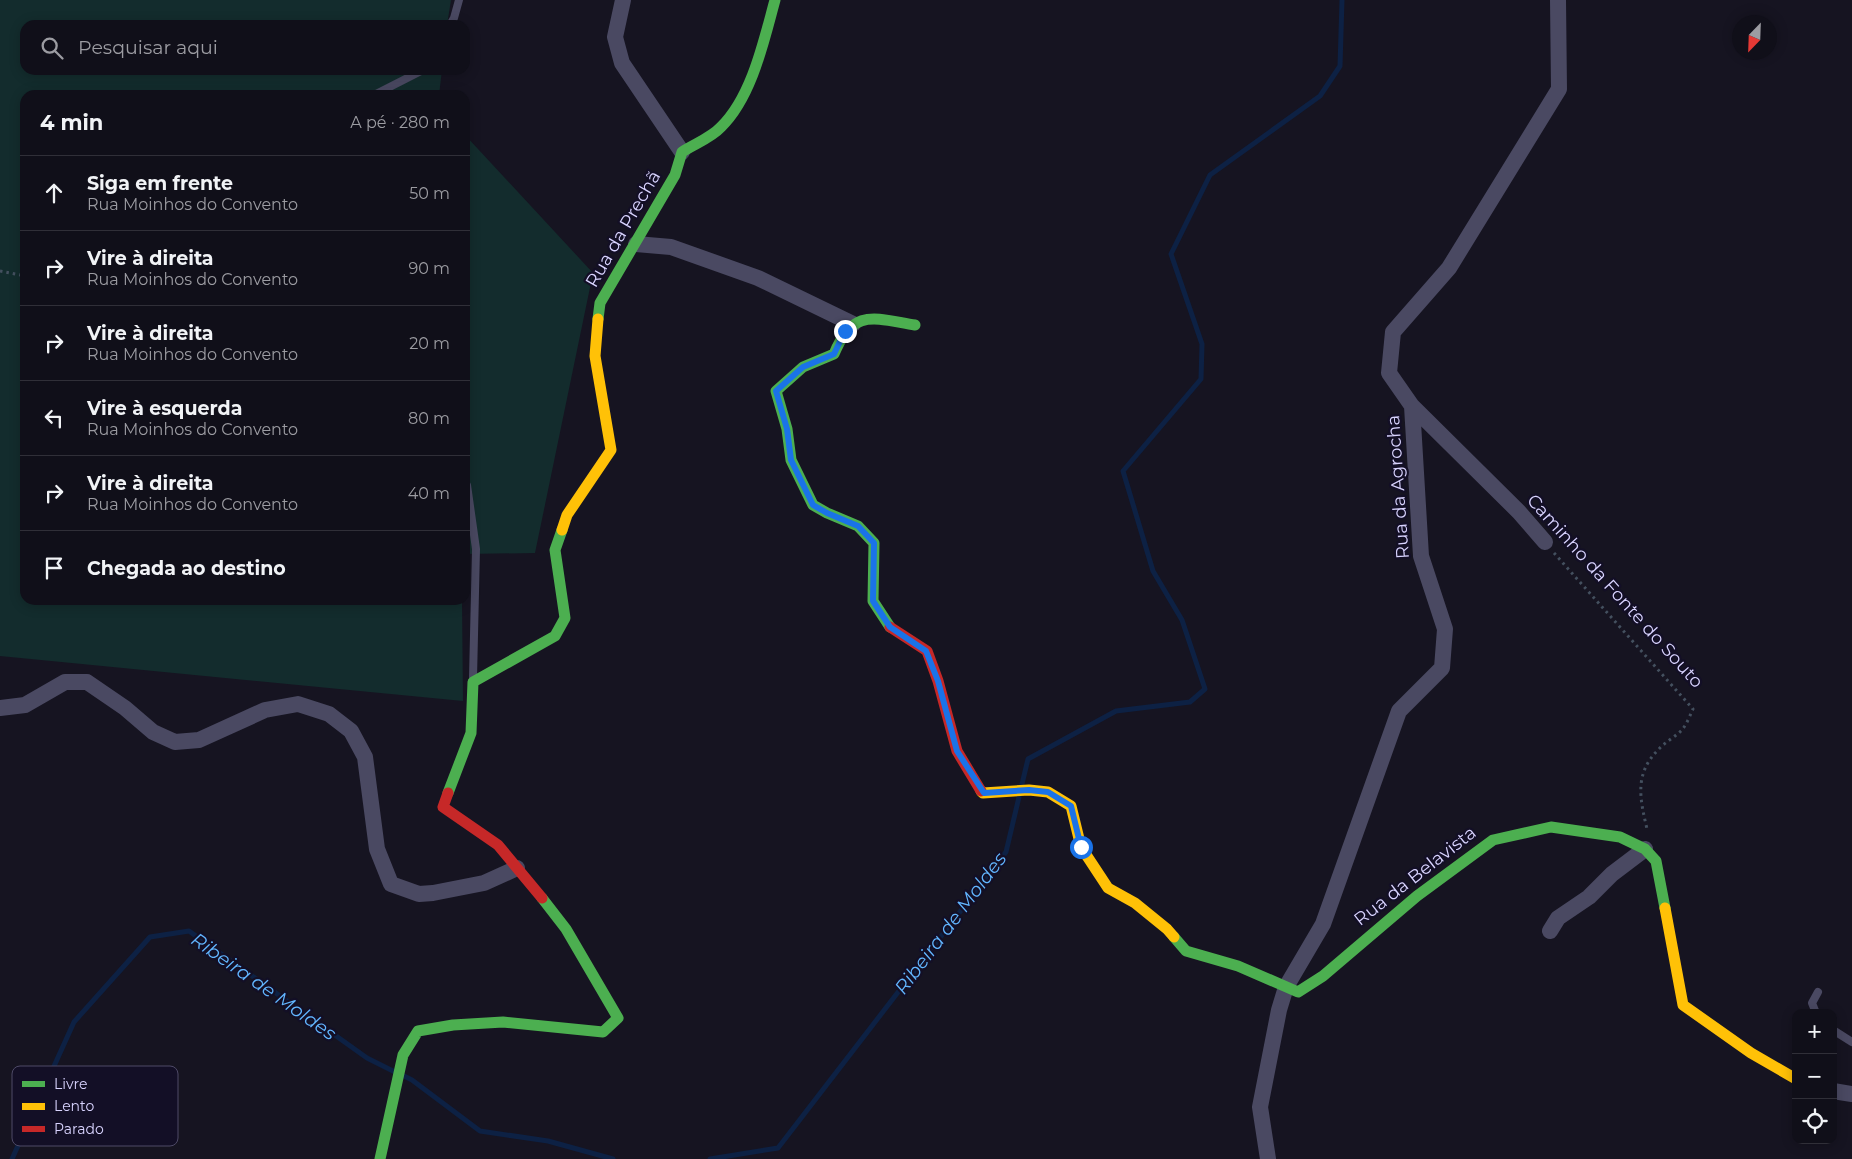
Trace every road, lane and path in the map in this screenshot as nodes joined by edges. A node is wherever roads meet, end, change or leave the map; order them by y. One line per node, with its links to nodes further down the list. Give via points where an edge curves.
1 (458, 0): 5 (lane)
2 (623, 0): 8 (street, via 615,37 622,63)
3 (775, 0): 8 (street, via 757,64 735,112 720,129)
4 (1558, 0): 14 (street, Rua da Agrocha, via 1559,89 1449,268 1393,332 1389,373)
5 (453, 20)
6 (413, 75): 7 (lane)
7 (384, 90)
8 (682, 152): 9 (street, Rua da Prechã, via 674,175)
9 (636, 244): 12 (street, via 671,247 750,275); 17 (street, Rua da Prechã, via 600,303 595,356 611,450 567,515 555,550 565,618 555,636)
10 (0, 270): 11 (path)
11 (20, 275)
12 (853, 324): 13 (street, via 871,318); 22 (street, via 845,331 834,354 803,367 776,391 787,429 791,460 813,505 858,526 874,543 873,601 890,627 926,651 938,681 957,751 984,793 1048,792 1071,806 1081,847 1108,888 1135,903 1167,929 1186,950 1238,966)
13 (915, 325)
14 (1412, 406): 16 (street, Caminho da Fonte do Souto, via 1519,512); 22 (street, Rua da Agrocha, via 1421,556 1444,629 1442,668 1399,711 1324,924)
15 (470, 506): 17 (lane, via 476,549)
16 (1544, 542): 19 (path, Caminho da Fonte do Souto, via 1693,709 1683,729 1647,762 1640,782 1650,845)
17 (473, 682): 20 (street, via 471,733 443,807 498,845)
18 (0, 708): 20 (street, via 25,704 66,682 87,682 153,732 175,742 199,740 265,710 298,704 329,714 351,731 365,758 377,849 391,884 419,894 433,893 484,883)
19 (1645, 849): 21 (street, via 1589,897 1558,918); 22 (street, Rua da Belavista, via 1620,837 1551,827 1493,840 1417,896 1323,976 1298,992); 27 (street, via 1656,861 1684,1005 1751,1053)
20 (517, 868): 30 (street, via 566,929 618,1018 603,1032 503,1022 418,1031 403,1055)
21 (1550, 931)
22 (1286, 987): 31 (street, Rua da Agrocha, via 1260,1107)
23 (1818, 992): 24 (lane, via 1812,1002)
24 (1815, 1009)
25 (1837, 1033): 26 (lane)
26 (1852, 1042)
27 (1792, 1077)
28 (1837, 1092): 29 (street)
29 (1852, 1094)
30 (380, 1159)
31 (1268, 1159)

